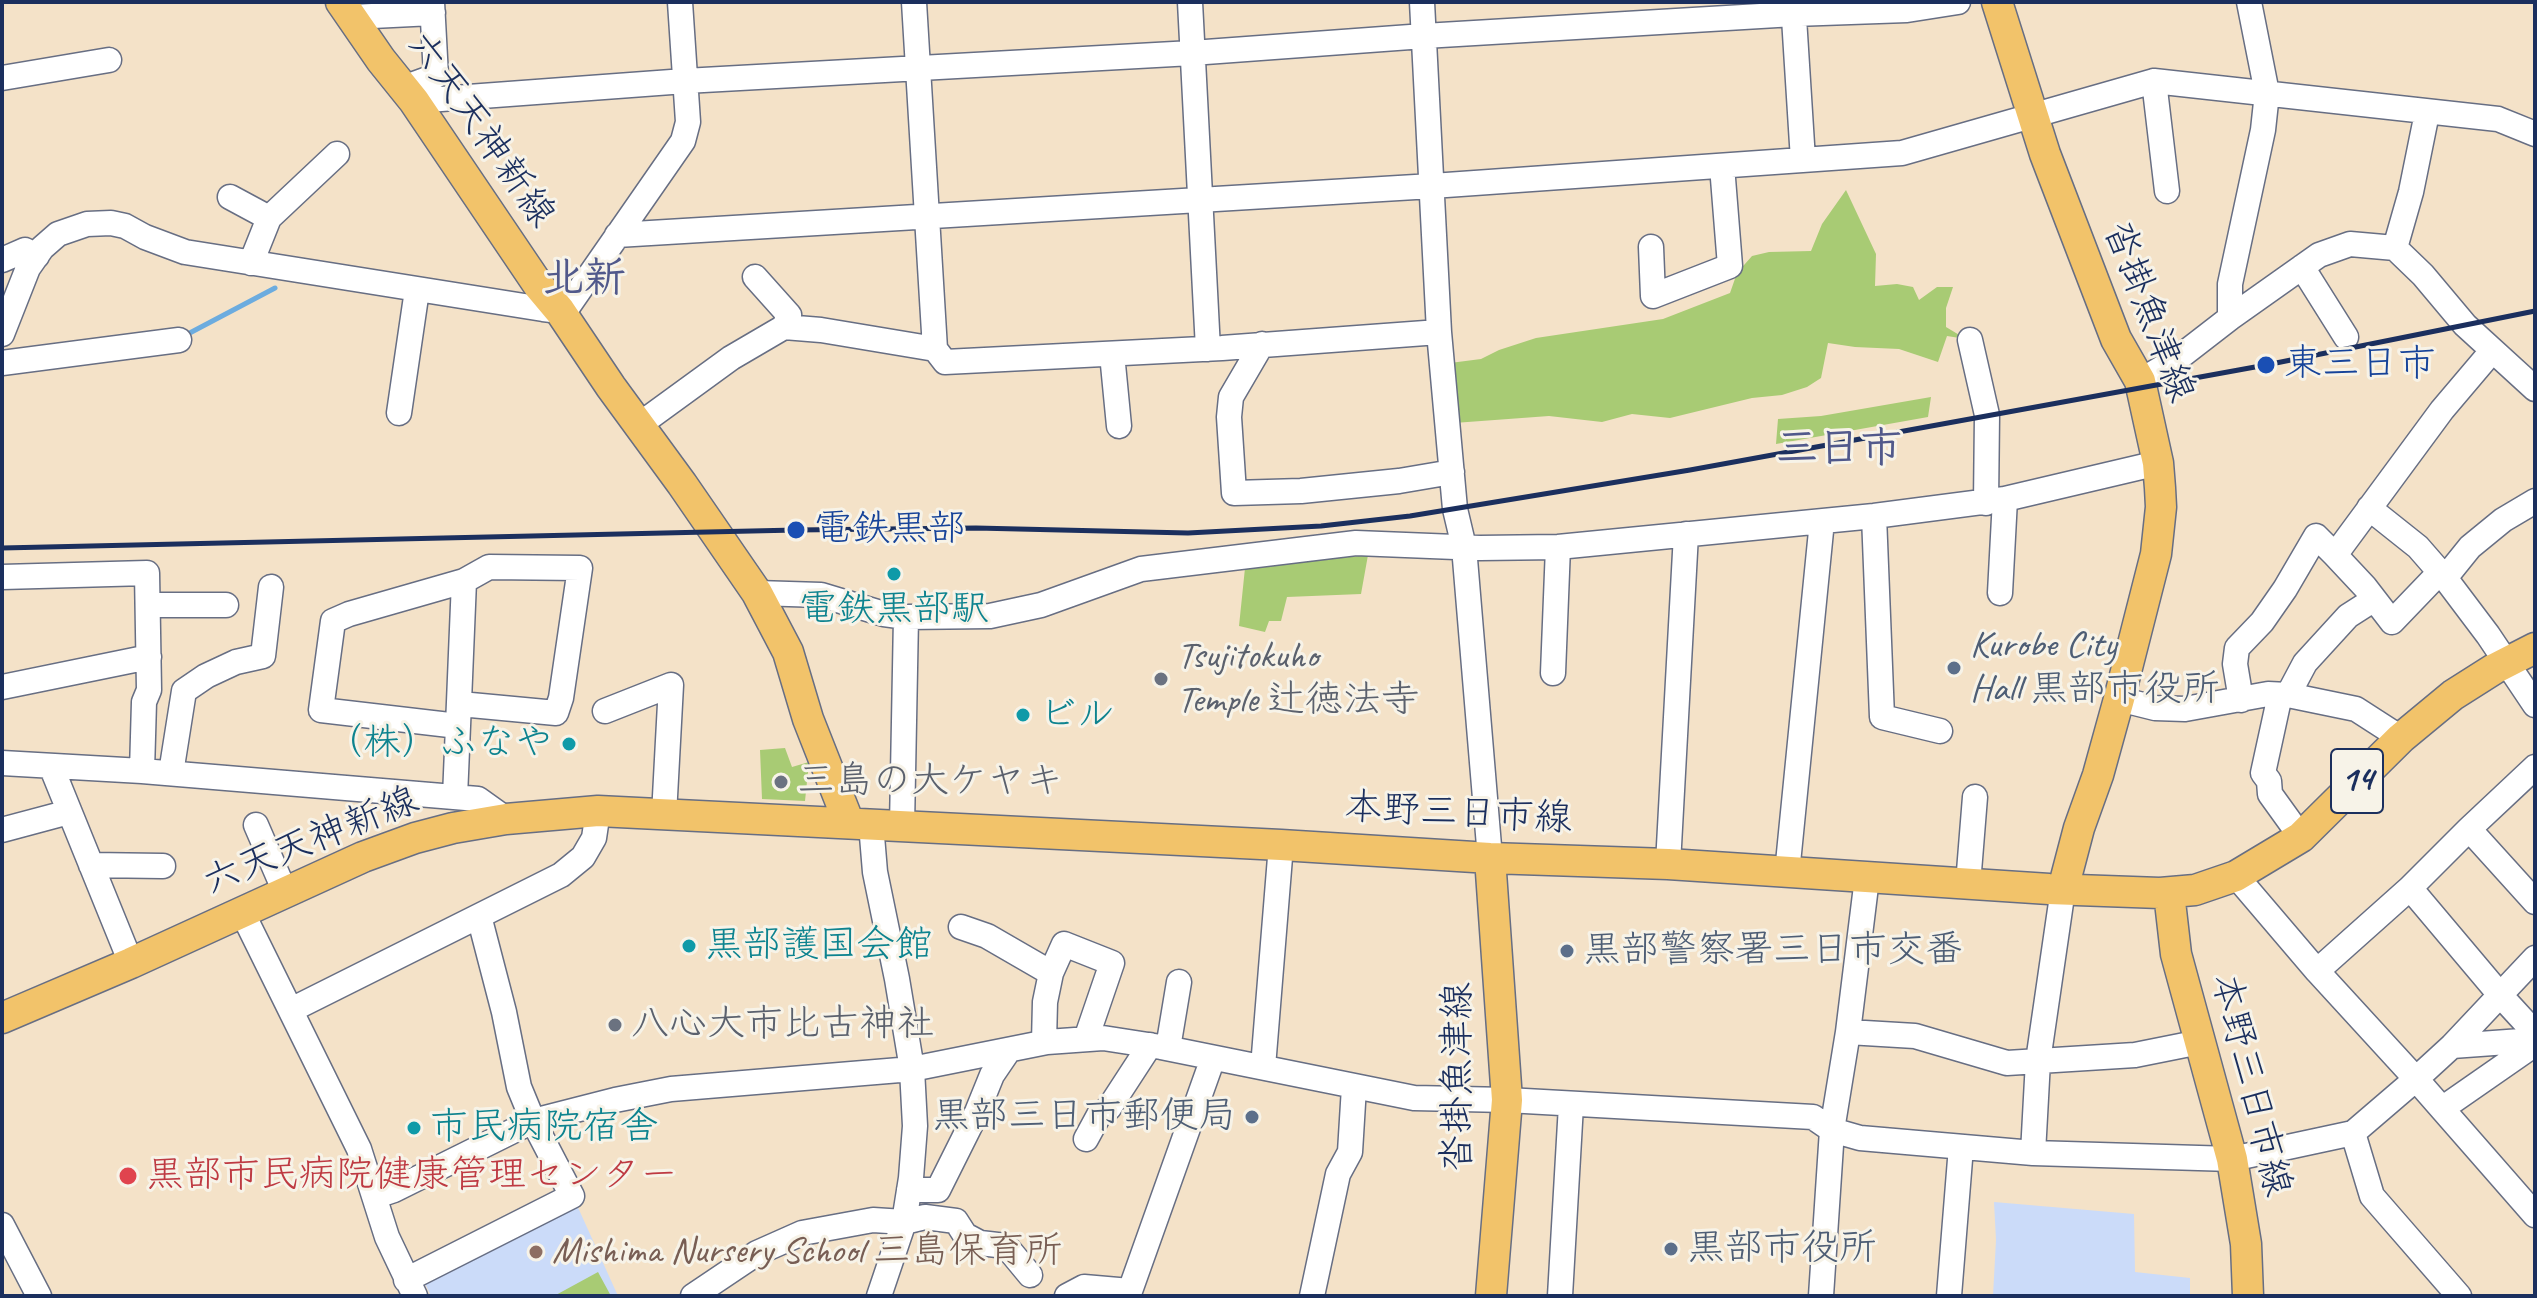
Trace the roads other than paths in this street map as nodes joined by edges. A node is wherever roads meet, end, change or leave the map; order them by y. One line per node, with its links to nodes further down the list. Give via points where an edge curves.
1 (680, 2): 16 (street)
2 (914, 2): 14 (street)
3 (1190, 2): 12 (street)
4 (1422, 2): 11 (street)
5 (1958, 2): 9 (street, via 1907,10)
6 (1997, 2): 21 (main road, 沓掛魚津線)
7 (2249, 2): 18 (street)
8 (432, 8): 10 (street); 19 (street, via 436,76)
9 (1793, 8): 11 (street); 24 (street)
10 (346, 9): 19 (main road, 六天天神新線)
11 (1424, 36): 12 (street); 26 (street)
12 (1192, 53): 14 (street); 29 (street)
13 (109, 60): 15 (street)
14 (918, 68): 16 (street); 30 (street)
15 (2, 78)
16 (685, 81): 19 (street); 32 (street, via 688,122 683,141)
17 (2154, 81): 18 (street); 21 (street); 27 (street)
18 (2267, 93): 20 (street); 42 (street, via 2230,284)
19 (409, 95): 41 (main road, 六天天神新線)
20 (2427, 113): 22 (street, via 2498,119); 34 (street)
21 (2032, 114): 24 (street, via 1902,153); 55 (main road, 沓掛魚津線, via 2116,339)
22 (2535, 134)
23 (337, 154): 31 (street)
24 (1803, 160): 25 (street)
25 (1722, 166): 26 (street); 33 (street, via 1730,266 1653,306)
26 (1432, 186): 29 (street); 44 (street)
27 (2167, 191)
28 (230, 197): 31 (street)
29 (1202, 199): 30 (street); 51 (street)
30 (928, 216): 32 (street); 50 (street)
31 (269, 218): 37 (street)
32 (617, 235): 41 (street)
33 (1651, 247)
34 (2395, 248): 38 (street, via 2350,244); 52 (street)
35 (37, 256): 36 (street, via 25,250); 37 (street, via 58,234 111,223 185,252); 45 (street)
36 (2, 260)
37 (251, 263): 40 (street)
38 (2302, 267): 42 (street); 46 (street)
39 (755, 277): 43 (street, via 789,315)
40 (417, 290): 41 (street); 57 (street)
41 (560, 311): 58 (main road, 六天天神新線)
42 (2230, 318): 55 (street)
43 (784, 327): 50 (street); 58 (street)
44 (1439, 332): 49 (street); 61 (street)
45 (2, 334)
46 (2346, 337)
47 (179, 340): 54 (street)
48 (1970, 340): 62 (street, via 1987,415)
49 (1262, 344): 51 (street); 61 (street, via 1231,397 1234,493 1301,491)
50 (935, 349): 53 (street, via 945,362)
51 (1208, 349): 53 (street)
52 (2492, 351): 56 (street); 64 (street)
53 (1112, 354): 59 (street)
54 (2, 363)
55 (2140, 381): 60 (main road, 沓掛魚津線)
56 (2535, 389)
57 (399, 413)
58 (639, 425): 75 (main road, 六天天神新線)
59 (1119, 426)
60 (2158, 463): 62 (street); 87 (main road, 沓掛魚津線, via 2156,554)
61 (1452, 472): 68 (street)
62 (1996, 501): 65 (street); 76 (street)
63 (2535, 501): 71 (street, via 2503,520)
64 (2369, 508): 70 (street); 71 (street)
65 (1874, 516): 66 (street); 92 (street, via 1882,717)
66 (1822, 521): 67 (street); 116 (street)
67 (1686, 534): 69 (street); 113 (street)
68 (1464, 547): 69 (street); 80 (street, via 1356,543 1141,569 1041,605 990,616); 112 (street)
69 (1558, 547): 84 (street)
70 (2335, 555): 77 (street); 88 (street, via 2316,536 2262,622 2237,648)
71 (2443, 575): 77 (street, via 2392,622); 83 (street)
72 (2, 577): 78 (street, via 147,573)
73 (464, 581): 91 (street); 91 (street, via 489,567 580,568 556,713); 91 (street, via 333,621 321,710)
74 (271, 587): 98 (street, via 263,656 236,662 184,691)
75 (757, 593): 80 (street, via 821,595); 105 (main road, 六天天神新線, via 788,652 808,719)
76 (2000, 593)
77 (2373, 600): 86 (street, via 2348,616)
78 (148, 605): 79 (street); 82 (street)
79 (226, 605)
80 (906, 617): 107 (street)
81 (2535, 648): 83 (main road, 14)
82 (149, 657): 85 (street); 97 (street)
83 (2507, 662): 89 (street); 93 (main road, 14, via 2453,695)
84 (1553, 673)
85 (2, 687)
86 (2284, 695): 88 (street); 93 (street, via 2356,709); 110 (street, via 2263,773 2270,794)
87 (2119, 699): 88 (street, via 2185,709); 121 (main road, 沓掛魚津線)
88 (2241, 700)
89 (2535, 705)
90 (605, 711): 103 (street, via 671,685)
91 (459, 715): 99 (street)
92 (1940, 731)
93 (2401, 738): 110 (main road, 14)
94 (2, 763): 95 (street)
95 (51, 766): 97 (street); 102 (street)
96 (2535, 767): 108 (street)
97 (142, 771): 98 (street)
98 (171, 773): 99 (street)
99 (455, 797): 104 (street, via 478,799)
100 (1975, 797): 119 (street)
101 (598, 811): 103 (main road, 六天天神新線); 104 (main road, 六天天神新線); 126 (street, via 594,838 583,857 561,875)
102 (69, 812): 109 (street); 114 (street)
103 (664, 815): 105 (main road, 六天天神新線)
104 (506, 819): 122 (main road, 六天天神新線, via 415,838)
105 (860, 823): 107 (main road, 本野三日市線); 148 (street, via 875,872)
106 (256, 825): 122 (street)
107 (902, 826): 111 (main road, 本野三日市線)
108 (2469, 829): 120 (street); 124 (street)
109 (2, 830)
110 (2301, 837): 117 (main road, 14)
111 (1281, 845): 112 (main road, 本野三日市線); 147 (street)
112 (1490, 858): 113 (main road, 本野三日市線); 151 (main road, 沓掛魚津線)
113 (1668, 864): 116 (main road, 本野三日市線)
114 (91, 865): 115 (street); 129 (street)
115 (163, 866)
116 (1787, 873): 118 (main road, 本野三日市線)
117 (2236, 876): 123 (main road, 14); 130 (street)
118 (1867, 878): 119 (main road, 本野三日市線); 136 (street)
119 (1968, 884): 121 (main road, 本野三日市線)
120 (2410, 888): 130 (street); 133 (street)
121 (2063, 889): 123 (main road, 14); 146 (street)
122 (285, 892): 125 (main road, 六天天神新線)
123 (2169, 893): 140 (main road, 本野三日市線, via 2176,954)
124 (2535, 902)
125 (242, 912): 129 (main road, 六天天神新線); 134 (street)
126 (479, 916): 134 (street); 154 (street, via 519,1087)
127 (961, 927): 131 (street)
128 (2535, 958): 133 (street)
129 (131, 963): 135 (main road, 六天天神新線)
130 (2317, 971): 149 (street)
131 (1051, 973): 138 (street, via 1064,944 1112,963); 139 (street)
132 (1179, 982): 142 (street)
133 (2501, 996): 137 (street); 143 (street)
134 (291, 1010): 162 (street, via 359,1149)
135 (2, 1018)
136 (1848, 1032): 146 (street, via 1915,1036 2007,1063); 155 (street)
137 (2535, 1033)
138 (1086, 1039): 139 (street); 142 (street)
139 (1044, 1042): 144 (street)
140 (2200, 1042): 146 (street, via 2135,1055); 160 (main road, 本野三日市線)
141 (2535, 1042): 143 (street); 153 (street)
142 (1159, 1046): 145 (street); 157 (street, via 1099,1115)
143 (2452, 1046): 149 (street)
144 (1009, 1050): 148 (street); 161 (street, via 938,1190)
145 (1213, 1058): 147 (street); 172 (street, via 1130,1291 1084,1287)
146 (2038, 1061): 159 (street)
147 (1263, 1067): 150 (street)
148 (912, 1069): 154 (street, via 671,1089); 161 (street, via 915,1126)
149 (2416, 1079): 153 (street); 156 (street)
150 (1354, 1087): 151 (street, via 1414,1098); 173 (street, via 1350,1152 1338,1174)
151 (1507, 1100): 152 (street); 174 (main road, 沓掛魚津線)
152 (1571, 1105): 155 (street, via 1813,1117); 175 (street)
153 (2443, 1108): 163 (street)
154 (533, 1121): 162 (street); 168 (street, via 572,1196)
155 (1832, 1130): 158 (street, via 1860,1138); 176 (street)
156 (2353, 1133): 160 (street); 179 (street, via 2372,1196)
157 (1086, 1139)
158 (1961, 1147): 159 (street); 177 (street)
159 (2033, 1153): 160 (street)
160 (2232, 1159): 178 (main road, 本野三日市線, via 2246,1244)
161 (909, 1190): 164 (street)
162 (376, 1196): 168 (street, via 387,1237)
163 (2535, 1215)
164 (904, 1222): 167 (street, via 925,1217 956,1221 965,1235 980,1243 1006,1246); 170 (street, via 873,1220 802,1233 757,1253); 171 (street)
165 (2, 1225): 166 (street)
166 (13, 1271): 169 (street)
167 (1030, 1275)
168 (411, 1288)
169 (39, 1296)
170 (693, 1296)
171 (879, 1296)
172 (1067, 1296)
173 (1312, 1296)
174 (1491, 1296)
175 (1560, 1296)
176 (1821, 1296)
177 (1949, 1296)
178 (2248, 1296)
179 (2459, 1296)

